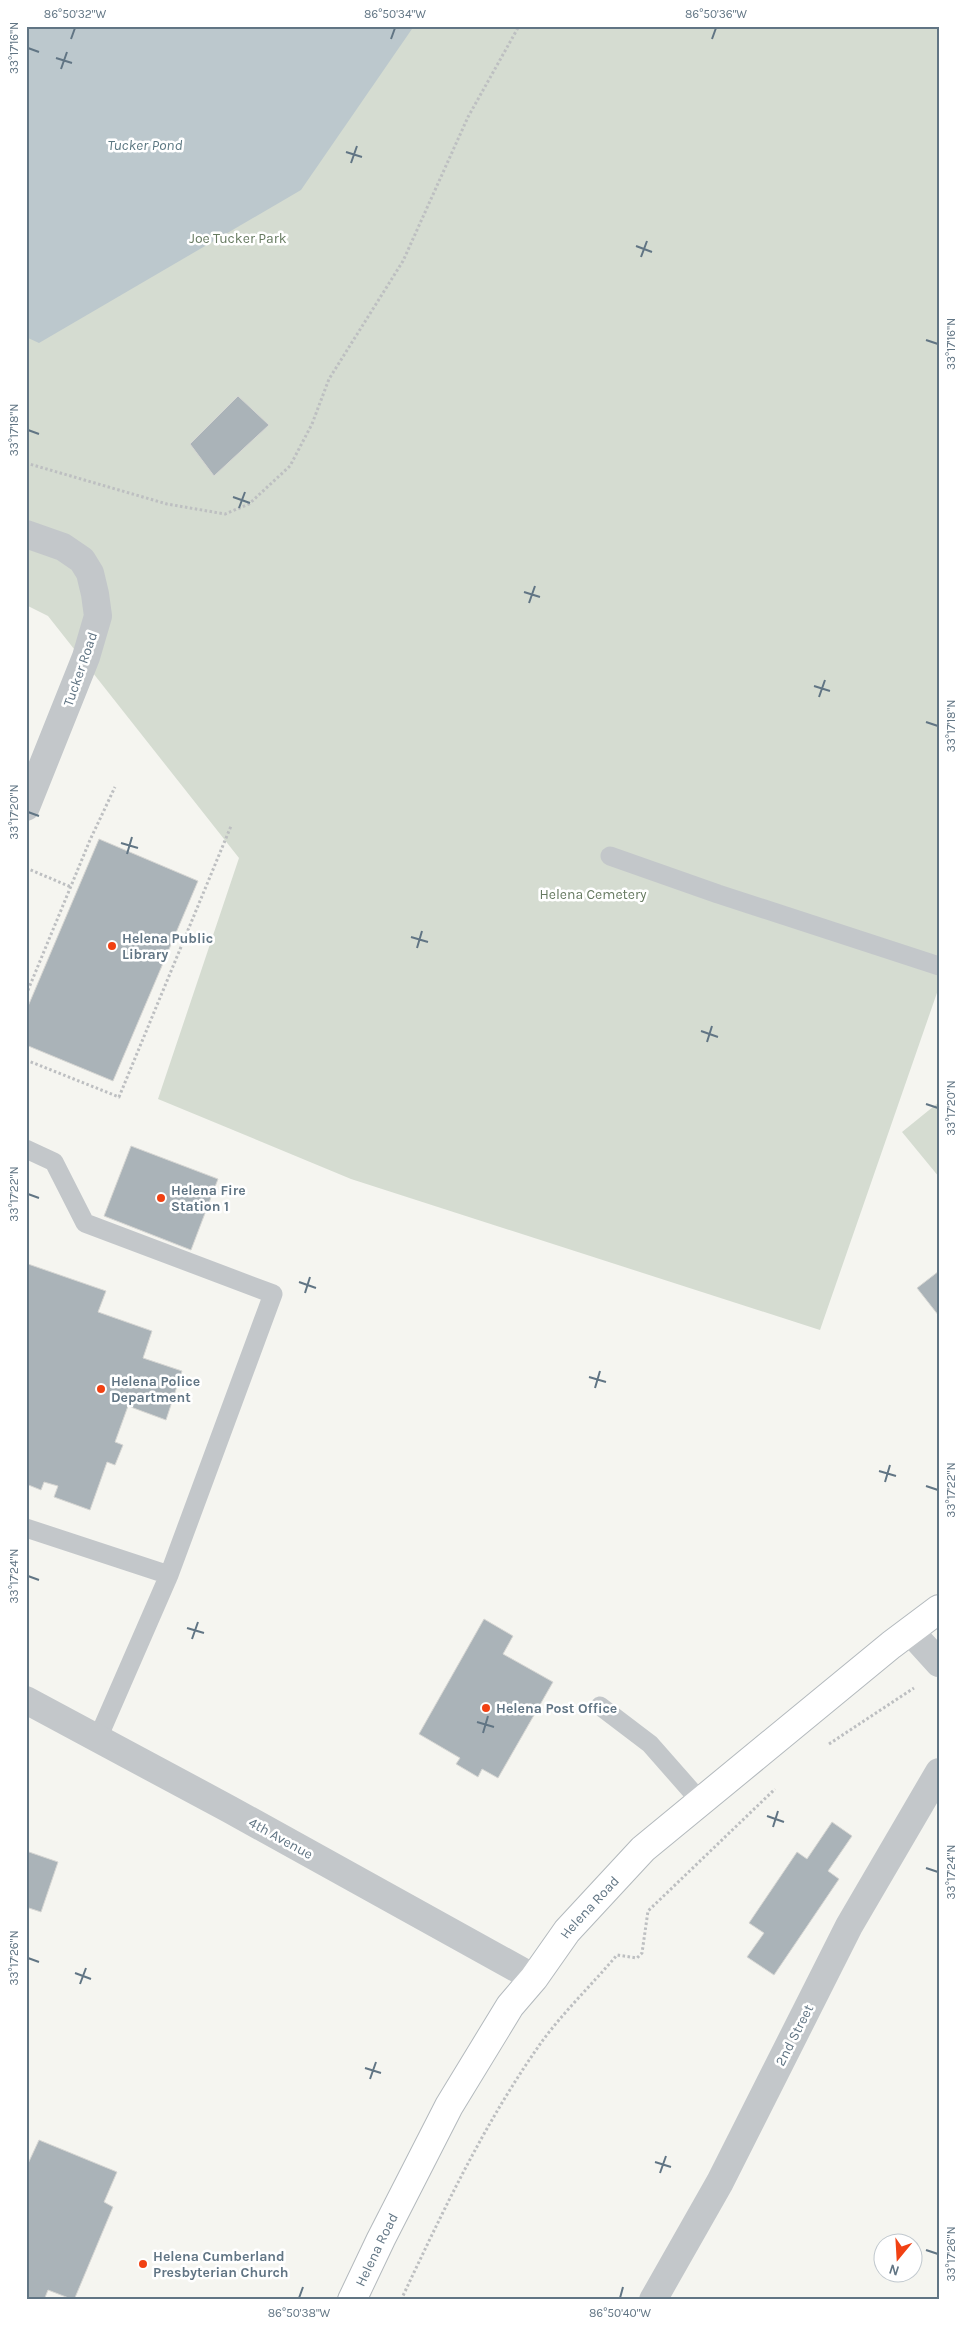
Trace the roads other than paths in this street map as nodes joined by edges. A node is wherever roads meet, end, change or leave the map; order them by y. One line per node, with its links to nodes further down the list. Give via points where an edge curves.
1 (26, 534): 2 (street, Tucker Road, via 63,547 82,560 90,573 98,616 86,657)
2 (26, 807)
3 (610, 856): 4 (lane)
4 (939, 966)
5 (26, 1149): 7 (lane, via 54,1162 85,1224 273,1294)
6 (26, 1528): 7 (lane)
7 (169, 1575): 13 (lane)
8 (939, 1609): 9 (main road, Helena Road)
9 (910, 1631): 10 (street); 15 (main road, Helena Road)
10 (939, 1663)
11 (26, 1700): 13 (street, 4th Avenue)
12 (600, 1706): 15 (lane, via 650,1744)
13 (98, 1738): 16 (street, 4th Avenue)
14 (939, 1772): 18 (street, 2nd Street, via 849,1926 720,2182)
15 (701, 1802): 16 (main road, Helena Road, via 643,1849 606,1887 567,1932)
16 (534, 1978): 17 (main road, Helena Road, via 510,2006 449,2106)
17 (352, 2300)
18 (653, 2300)

